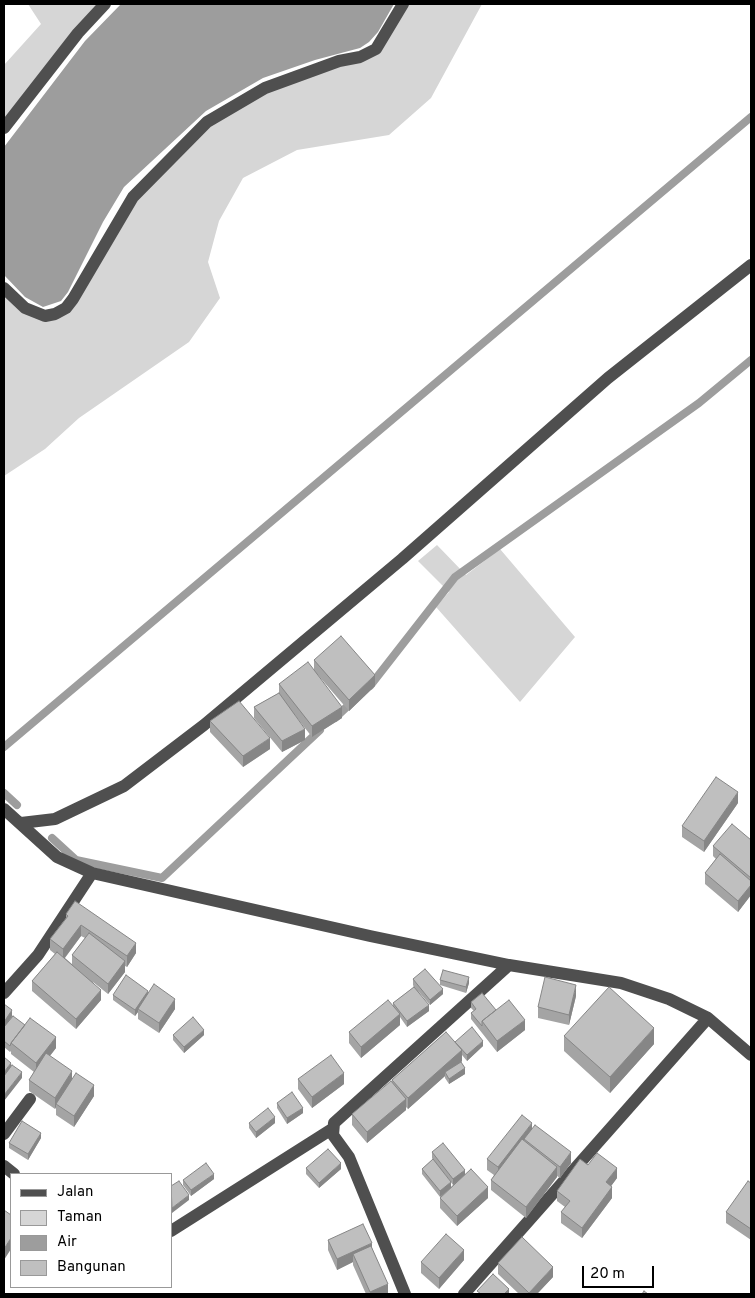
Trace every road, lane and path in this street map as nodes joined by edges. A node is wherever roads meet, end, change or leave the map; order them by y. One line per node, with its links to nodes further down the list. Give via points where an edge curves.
1 (106, 4): 3 (street, via 78,33)
2 (403, 4): 5 (street, via 376,49 264,88 207,122 133,197 66,308 45,316 26,308)
3 (4, 128)
4 (751, 266): 7 (street, via 608,378 402,559 204,725 131,780 55,819)
5 (4, 288)
6 (4, 808): 7 (street)
7 (21, 823): 8 (street, via 57,857)
8 (92, 873): 9 (street); 10 (street, via 38,955)
9 (509, 966): 11 (street, via 621,983 669,999); 14 (street, via 338,1119)
10 (4, 993)
11 (708, 1018): 12 (street); 18 (street)
12 (751, 1055)
13 (30, 1099): 15 (street)
14 (332, 1129): 16 (street); 17 (street, via 349,1157)
15 (4, 1134)
16 (172, 1230)
17 (405, 1294)
18 (464, 1294)

